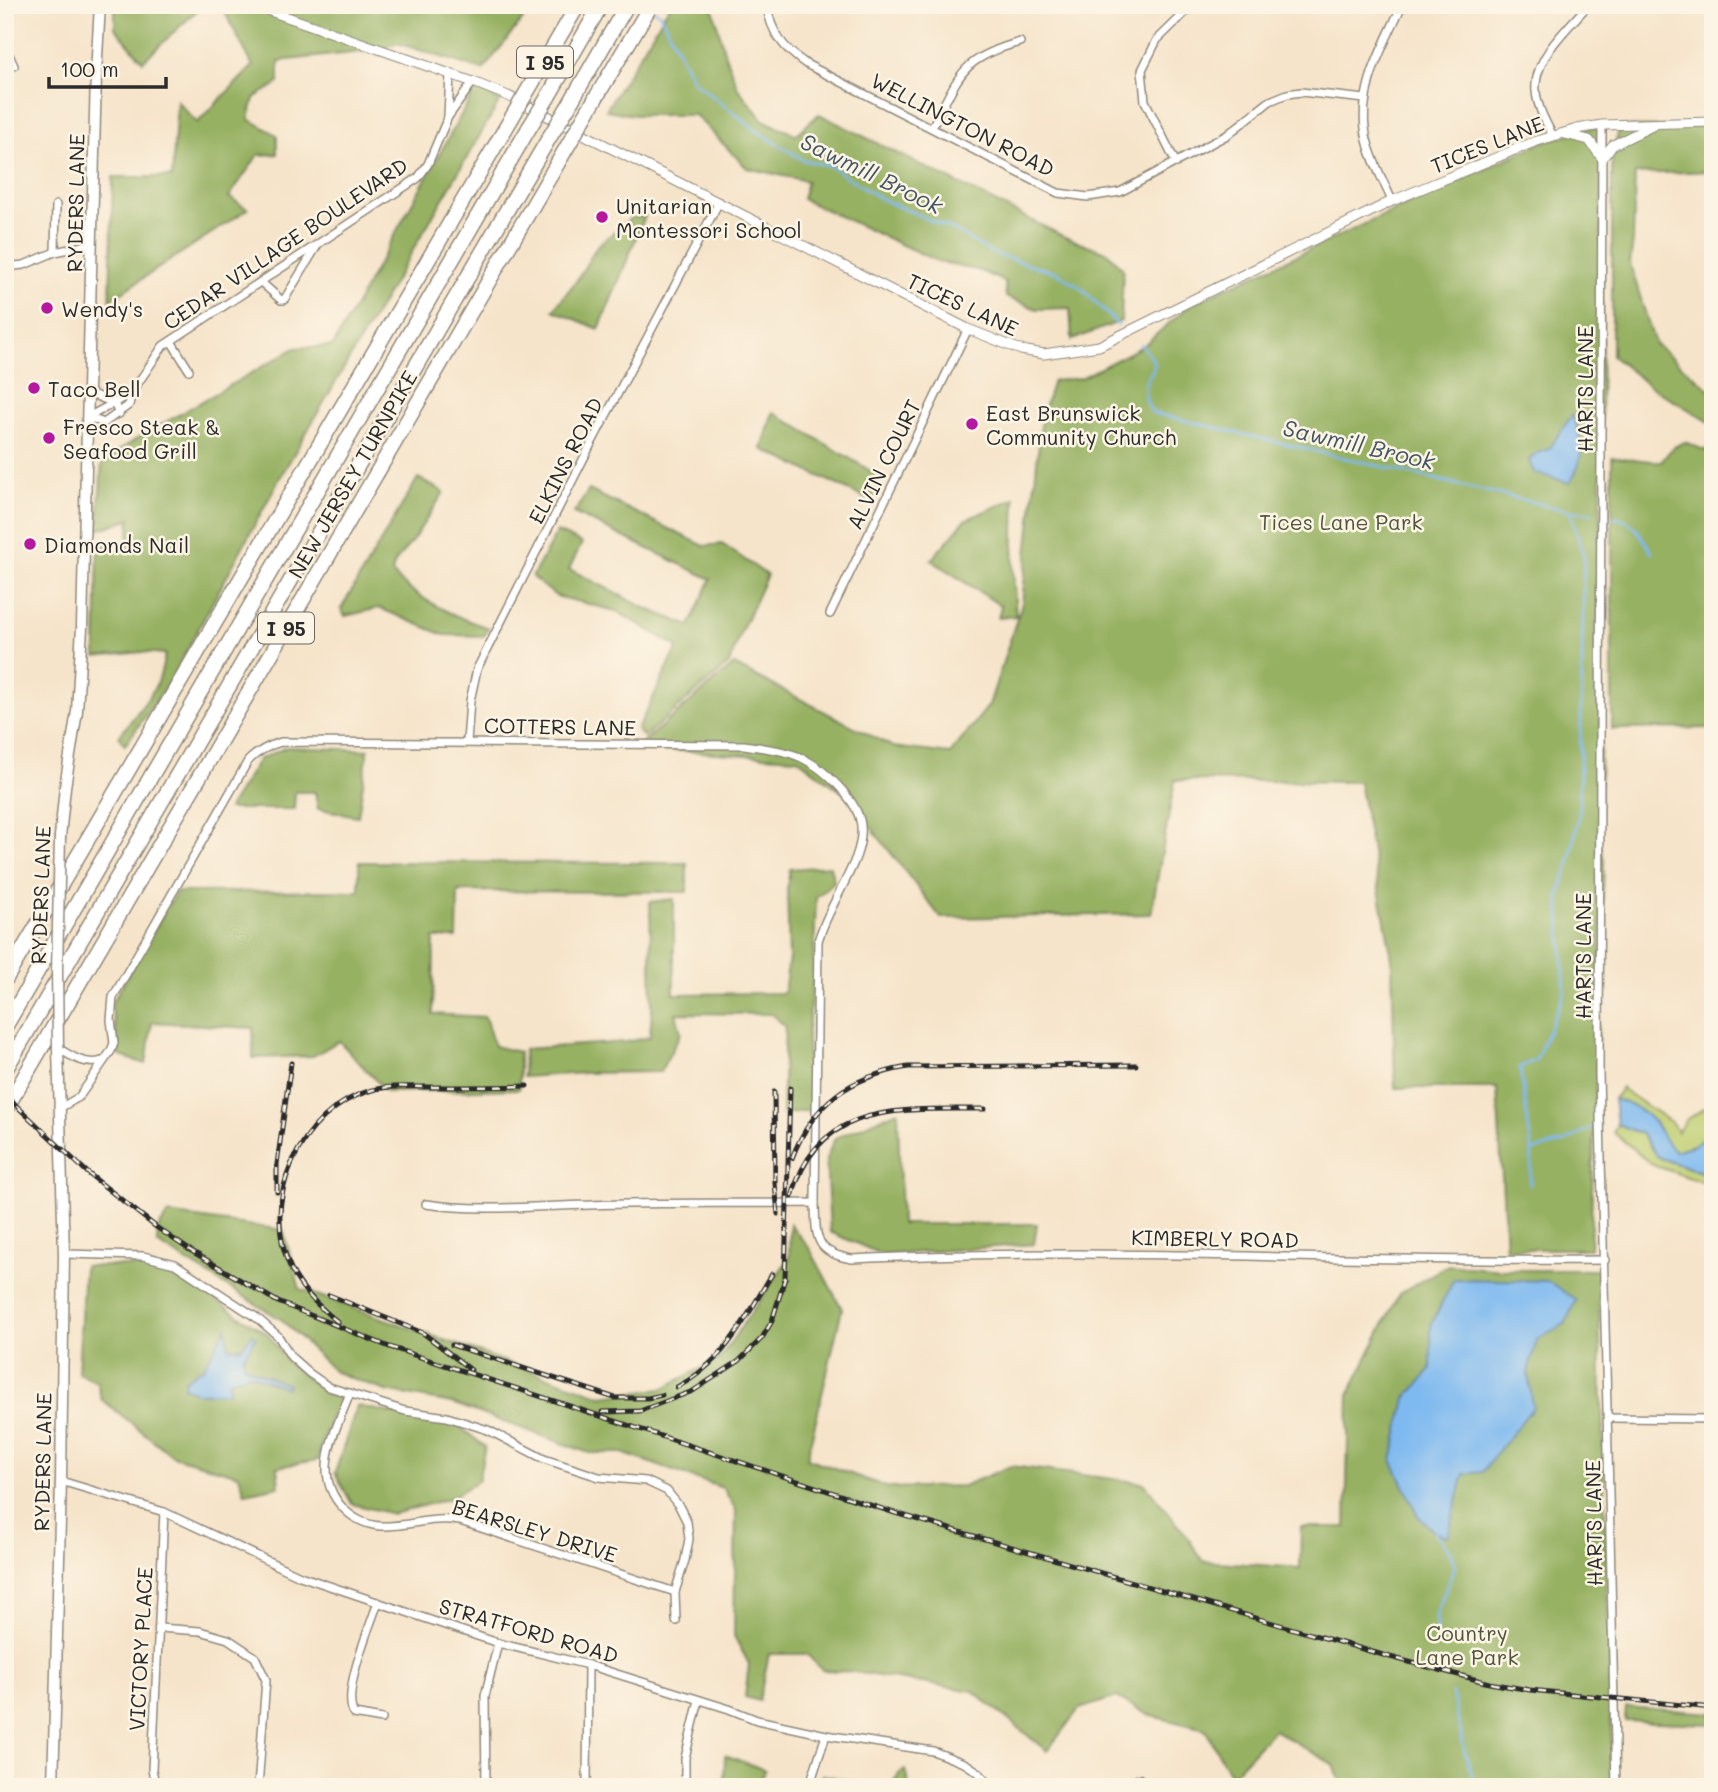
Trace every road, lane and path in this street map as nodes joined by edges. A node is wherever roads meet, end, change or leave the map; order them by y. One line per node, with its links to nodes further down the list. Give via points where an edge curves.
1 (100, 5): 28 (main road, RYDERS LANE)
2 (253, 5): 14 (street, TICES LANE)
3 (578, 5): 43 (highway, NEW JERSEY TURNPIKE / I 95, bridge)
4 (601, 5): 44 (highway, NEW JERSEY TURNPIKE / I 95, bridge)
5 (627, 5): 47 (highway, NEW JERSEY TURNPIKE / I 95, bridge)
6 (766, 5): 21 (street, WELLINGTON ROAD, via 771,27 797,58)
7 (1193, 5): 24 (street, via 1157,40 1142,70 1145,101)
8 (1402, 5): 16 (street, via 1371,72)
9 (1588, 5): 22 (street, via 1545,57 1539,71 1536,84 1542,114)
10 (648, 12): 49 (highway, NEW JERSEY TURNPIKE / I 95, bridge)
11 (1020, 42): 21 (street, via 968,64)
12 (5, 46): 13 (street)
13 (14, 66)
14 (450, 74): 15 (street, TICES LANE); 17 (street, CEDAR VILLAGE BOULEVARD)
15 (473, 82): 17 (street, CEDAR VILLAGE BOULEVARD); 26 (street, TICES LANE)
16 (1365, 99): 24 (street, WELLINGTON ROAD, via 1287,94); 25 (street, via 1366,138)
17 (448, 117): 29 (street, CEDAR VILLAGE BOULEVARD, via 418,178)
18 (1713, 122): 19 (street, TICES LANE)
19 (1658, 123): 20 (street, TICES LANE); 23 (street, via 1613,145)
20 (1602, 125): 22 (street, TICES LANE); 23 (street, HARTS LANE)
21 (932, 127): 24 (street, WELLINGTON ROAD, via 1058,192 1088,197 1120,192)
22 (1557, 135): 23 (street, via 1589,140); 25 (street, TICES LANE)
23 (1602, 158): 54 (street, HARTS LANE, via 1598,968)
24 (1176, 163)
25 (1392, 201): 33 (street, TICES LANE, via 1099,346 1044,354)
26 (719, 202): 33 (street, TICES LANE); 42 (street, ELKINS ROAD, via 477,669)
27 (56, 205): 30 (street)
28 (93, 244): 30 (street); 37 (main road, RYDERS LANE)
29 (318, 245): 32 (street, CEDAR VILLAGE BOULEVARD); 32 (street, via 285,299)
30 (55, 252): 31 (street, via 24,265)
31 (5, 267)
32 (261, 282): 34 (street, CEDAR VILLAGE BOULEVARD)
33 (968, 329): 41 (street, ALVIN COURT)
34 (171, 341): 35 (street); 36 (street, CEDAR VILLAGE BOULEVARD, via 157,353)
35 (189, 370)
36 (132, 392): 38 (street, CEDAR VILLAGE BOULEVARD); 39 (street, CEDAR VILLAGE BOULEVARD, via 129,405)
37 (89, 393): 38 (street); 40 (main road, RYDERS LANE)
38 (114, 403): 39 (street); 40 (street, CEDAR VILLAGE BOULEVARD)
39 (119, 414): 40 (street, via 104,422)
40 (88, 417): 45 (main road, RYDERS LANE, bridge, via 80,678 61,837)
41 (830, 614)
42 (467, 742): 46 (street, COTTERS LANE, via 281,742 256,752 113,997 114,1043); 50 (street, COTTERS LANE, via 771,748 817,767 854,807 861,838 856,858 818,941)
43 (5, 981)
44 (5, 1027)
45 (58, 1048): 46 (street, via 82,1061); 48 (main road, RYDERS LANE)
46 (102, 1062): 48 (street, COTTERS LANE, via 79,1097)
47 (5, 1070)
48 (60, 1108): 53 (main road, RYDERS LANE)
49 (5, 1110)
50 (815, 1203): 51 (street, via 547,1208); 52 (street, COTTERS LANE, via 816,1231)
51 (426, 1204)
52 (826, 1252): 54 (street, KIMBERLY ROAD, via 852,1259 1159,1253)
53 (64, 1254): 55 (street, via 143,1256 175,1264 257,1318 309,1373); 58 (main road, RYDERS LANE)
54 (1605, 1260): 56 (street, HARTS LANE)
55 (350, 1393): 60 (street, via 447,1417 488,1430 544,1459 599,1477 646,1481 667,1492 679,1506 688,1531); 60 (street, BEARSLEY DRIVE, via 327,1454 326,1471 331,1494 362,1522 380,1526 441,1518 460,1521)
56 (1609, 1418): 57 (street); 79 (street, HARTS LANE)
57 (1713, 1419)
58 (61, 1481): 59 (street, STRATFORD ROAD); 70 (main road, RYDERS LANE)
59 (164, 1512): 61 (street, STRATFORD ROAD, via 300,1576); 63 (street, VICTORY PLACE)
60 (675, 1592): 62 (street)
61 (378, 1602): 64 (street, STRATFORD ROAD); 67 (street, via 350,1699 354,1714)
62 (676, 1620)
63 (159, 1628): 71 (street, VICTORY PLACE, via 152,1770); 72 (street, via 228,1639 254,1657 266,1680)
64 (498, 1643): 65 (street, STRATFORD ROAD); 73 (street, via 485,1696)
65 (588, 1665): 66 (street, STRATFORD ROAD); 74 (street)
66 (698, 1700): 68 (street, STRATFORD ROAD, via 757,1720); 75 (street, via 685,1758)
67 (382, 1719)
68 (826, 1735): 76 (street); 77 (street, STRATFORD ROAD, via 933,1751 966,1764)
69 (1138, 1778): 78 (street)
70 (53, 1787)
71 (156, 1787)
72 (258, 1787)
73 (486, 1787)
74 (587, 1787)
75 (685, 1787)
76 (810, 1787)
77 (992, 1787)
78 (1155, 1787)
79 (1616, 1787)

